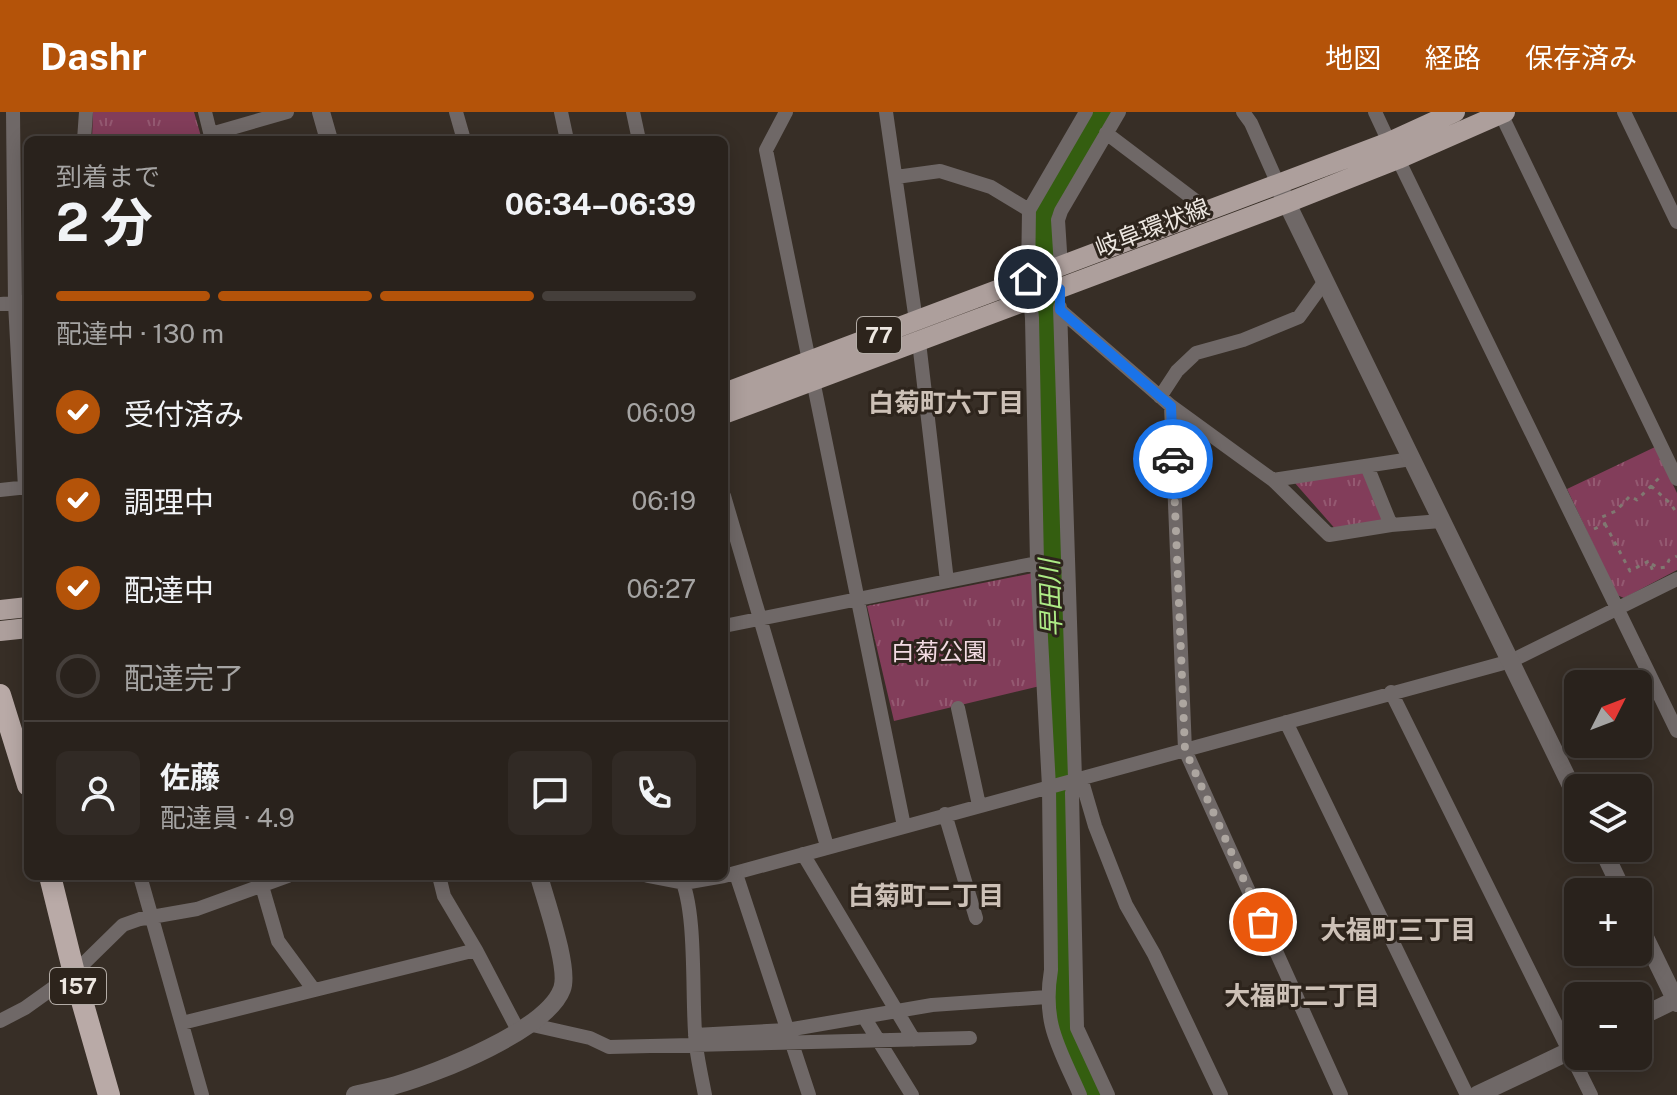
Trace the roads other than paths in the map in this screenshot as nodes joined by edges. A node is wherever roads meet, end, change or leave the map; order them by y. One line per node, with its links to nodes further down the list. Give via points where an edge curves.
1 (13, 112): 35 (street)
2 (86, 112): 19 (street)
3 (205, 112): 20 (street)
4 (287, 112): 21 (street)
5 (321, 112): 22 (street)
6 (456, 112): 23 (street)
7 (561, 112): 24 (street)
8 (633, 112): 25 (street)
9 (786, 112): 38 (street, via 766,150)
10 (886, 112): 27 (street)
11 (1119, 112): 18 (street)
12 (1243, 112): 28 (street)
13 (1375, 112): 26 (street)
14 (1455, 112): 26 (main road, 岐阜環状線 / 77)
15 (1624, 112): 31 (street)
16 (1083, 113): 29 (street)
17 (1503, 113): 26 (main road, 岐阜環状線 / 77); 45 (street)
18 (1106, 133): 30 (street, via 1196,201); 33 (street, via 1058,220)
19 (84, 136)
20 (212, 136)
21 (215, 136)
22 (328, 136)
23 (463, 136)
24 (566, 136)
25 (638, 136)
26 (1394, 150): 28 (main road, 岐阜環状線 / 77); 57 (street)
27 (896, 177): 29 (street, via 940,171 991,187); 36 (street)
28 (1283, 194): 30 (main road, 岐阜環状線 / 77); 32 (street); 33 (main road, 岐阜環状線 / 77)
29 (1029, 210): 34 (street)
30 (1202, 213): 33 (main road, 岐阜環状線 / 77)
31 (1677, 222)
32 (1325, 281): 40 (street, via 1299,317 1196,353 1177,371); 43 (street)
33 (1058, 285): 34 (main road, 岐阜環状線 / 77); 40 (street); 72 (street)
34 (1032, 289): 36 (main road, 岐阜環状線 / 77); 37 (main road, 岐阜環状線 / 77); 52 (street)
35 (14, 303): 42 (street)
36 (916, 321): 38 (main road, 岐阜環状線 / 77)
37 (919, 342): 38 (main road, 岐阜環状線 / 77); 54 (street)
38 (811, 370): 39 (main road, 岐阜環状線 / 77); 41 (main road, 岐阜環状線 / 77); 55 (street)
39 (728, 392)
40 (1166, 402): 46 (street); 69 (street)
41 (728, 412)
42 (24, 456)
43 (1411, 459): 44 (street); 50 (street)
44 (1367, 466): 46 (street); 51 (street)
45 (1674, 472)
46 (1273, 480): 51 (street, via 1329,535)
47 (24, 487): 48 (street)
48 (0, 490)
49 (728, 510): 59 (street)
50 (1441, 521): 51 (street); 63 (street)
51 (1391, 525)
52 (1037, 563): 54 (street); 72 (street)
53 (1677, 579): 57 (street)
54 (947, 581): 55 (street)
55 (857, 598): 59 (street); 75 (street)
56 (24, 607): 58 (main road)
57 (1618, 608): 63 (street); 68 (street)
58 (0, 610)
59 (760, 618): 60 (street); 76 (street)
60 (728, 625)
61 (24, 628): 62 (main road)
62 (0, 631)
63 (1511, 661): 64 (street); 71 (street)
64 (1391, 692): 67 (street); 101 (street)
65 (0, 695): 70 (highway)
66 (958, 708): 73 (street)
67 (1286, 722): 69 (street); 120 (street)
68 (1677, 731)
69 (1185, 750): 72 (street); 119 (street)
70 (24, 755)
71 (1565, 774)
72 (1064, 783): 73 (street); 93 (street); 117 (street, via 1072,793 1077,1028); 118 (street, via 1095,826 1126,905)
73 (979, 805): 74 (street)
74 (945, 814): 75 (street); 88 (street)
75 (904, 826): 76 (street)
76 (827, 846): 77 (street)
77 (803, 854): 78 (street); 95 (street)
78 (728, 875): 102 (street)
79 (51, 880): 91 (highway, 157)
80 (141, 880): 87 (street)
81 (248, 880): 86 (street)
82 (278, 880): 86 (street)
83 (440, 880): 89 (street)
84 (540, 880): 100 (street, via 564,969 563,988 550,1008)
85 (682, 880): 104 (street, via 690,927)
86 (256, 889): 87 (street); 92 (street, via 278,941)
87 (152, 917): 91 (street, via 123,925); 99 (street)
88 (976, 918)
89 (476, 950): 92 (street); 100 (street)
90 (1652, 952): 94 (street)
91 (74, 973): 98 (street); 110 (highway, 157)
92 (314, 990): 99 (street)
93 (1047, 997): 95 (street); 116 (street, via 1054,1038)
94 (1676, 1001): 96 (street)
95 (898, 1012): 97 (street); 105 (street)
96 (1652, 1012)
97 (864, 1017): 102 (street); 106 (street)
98 (0, 1021)
99 (182, 1023): 111 (street)
100 (524, 1028): 104 (street, via 590,1038 609,1047); 109 (street)
101 (1564, 1029)
102 (789, 1037): 104 (street); 106 (street); 114 (street)
103 (970, 1038): 105 (street)
104 (695, 1040): 113 (street)
105 (914, 1040): 106 (street)
106 (879, 1041): 115 (street)
107 (1564, 1054): 121 (street)
108 (1582, 1070): 122 (street)
109 (398, 1090): 112 (street)
110 (109, 1095)
111 (202, 1095)
112 (355, 1095)
113 (705, 1095)
114 (809, 1095)
115 (912, 1095)
116 (1080, 1095)
117 (1108, 1095)
118 (1221, 1095)
119 (1341, 1095)
120 (1467, 1095)
121 (1477, 1095)
122 (1591, 1095)

